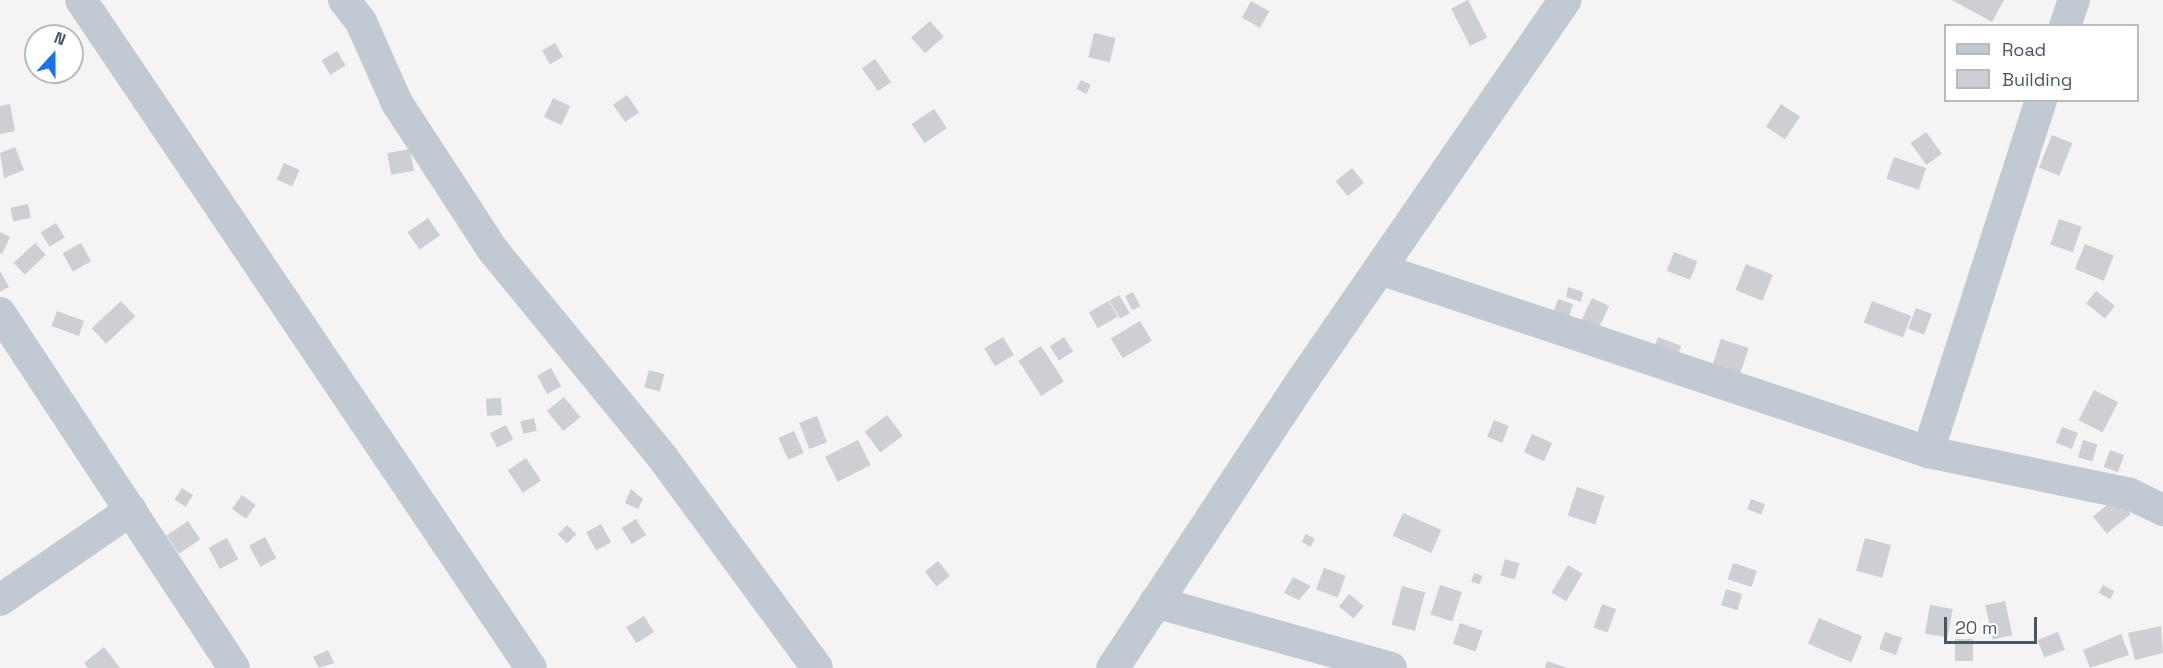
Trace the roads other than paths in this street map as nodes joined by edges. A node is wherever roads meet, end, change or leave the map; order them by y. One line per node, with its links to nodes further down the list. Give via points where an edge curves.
1 (81, 0): 15 (street)
2 (344, 0): 16 (street, via 361,22 397,103 492,249 663,458)
3 (1564, 0): 7 (street)
4 (2074, 0): 5 (street)
5 (2067, 24)
6 (2040, 102): 9 (street)
7 (1380, 269): 9 (street); 13 (street)
8 (0, 313): 10 (street)
9 (1928, 452): 11 (street, via 2130,494)
10 (131, 510): 12 (street); 14 (street)
11 (2163, 510)
12 (0, 600)
13 (1155, 602): 17 (street); 18 (street)
14 (234, 668)
15 (531, 668)
16 (817, 668)
17 (1112, 668)
18 (1391, 668)

